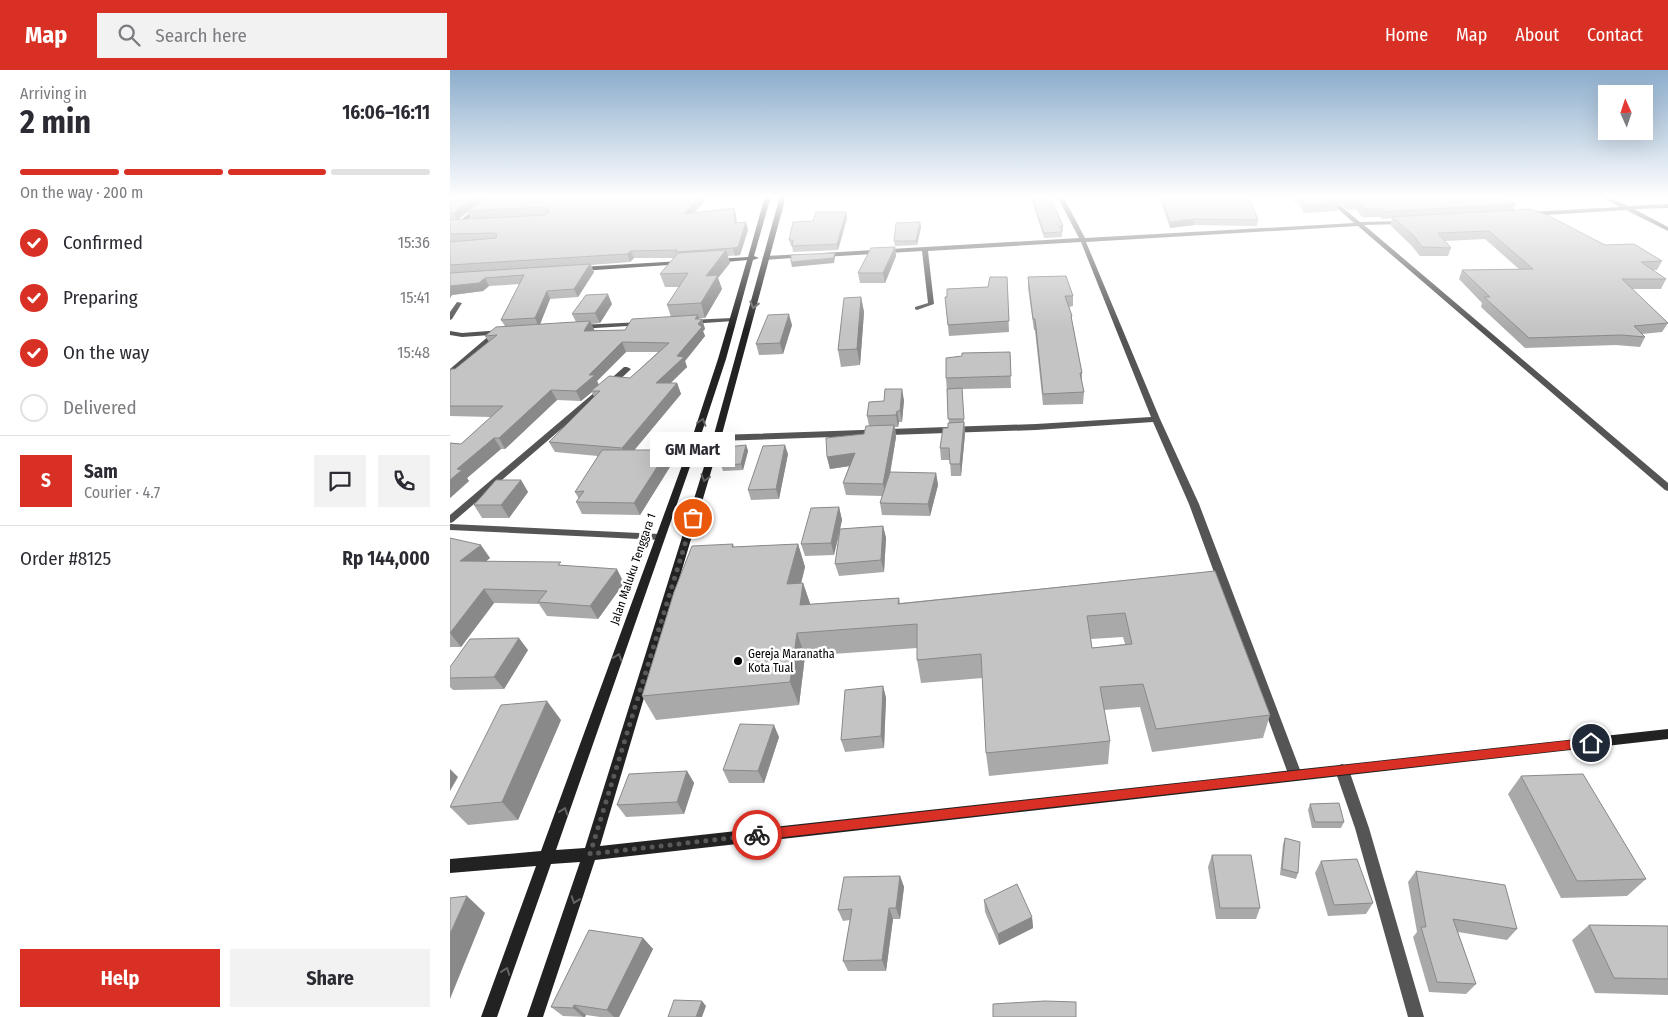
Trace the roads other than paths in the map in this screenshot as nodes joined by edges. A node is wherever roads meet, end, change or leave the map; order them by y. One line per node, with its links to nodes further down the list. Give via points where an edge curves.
1 (757, 240): 7 (main road, Jalan Maluku Tenggara 1)
2 (770, 240): 8 (main road)
3 (1080, 240): 6 (street)
4 (1083, 240): 26 (street)
5 (1378, 240): 28 (street)
6 (925, 249): 8 (street); 13 (street, via 931,304)
7 (752, 258): 8 (main road); 10 (main road); 15 (main road, Jalan Maluku Tenggara 1)
8 (765, 258): 27 (main road, one-way to 27)
9 (693, 262): 11 (main road)
10 (703, 262)
11 (576, 269)
12 (459, 303): 14 (street)
13 (918, 308)
14 (450, 318)
15 (732, 320): 16 (street); 31 (main road, Jalan Maluku Tenggara 1, one-way to 15, via 699,430)
16 (678, 323)
17 (651, 324): 18 (street)
18 (571, 328)
19 (508, 332): 21 (street)
20 (450, 333): 21 (street)
21 (498, 333): 22 (street)
22 (467, 359): 23 (street); 25 (street)
23 (450, 361)
24 (627, 369): 29 (street)
25 (450, 372)
26 (1156, 419): 27 (street, via 1036,427); 34 (street, via 1194,504)
27 (717, 438): 35 (main road, one-way to 35)
28 (1668, 488)
29 (450, 520)
30 (450, 528): 31 (street)
31 (660, 537): 36 (main road, Jalan Maluku Tenggara 1, one-way to 31)
32 (1668, 734): 33 (main road)
33 (1342, 770): 34 (main road); 40 (street, via 1362,828)
34 (1294, 775): 35 (main road)
35 (590, 854): 36 (main road); 39 (main road, one-way to 39)
36 (548, 857): 37 (main road); 38 (main road, Jalan Maluku Tenggara 1, one-way to 36)
37 (450, 866)
38 (489, 1017)
39 (535, 1017)
40 (1416, 1017)

